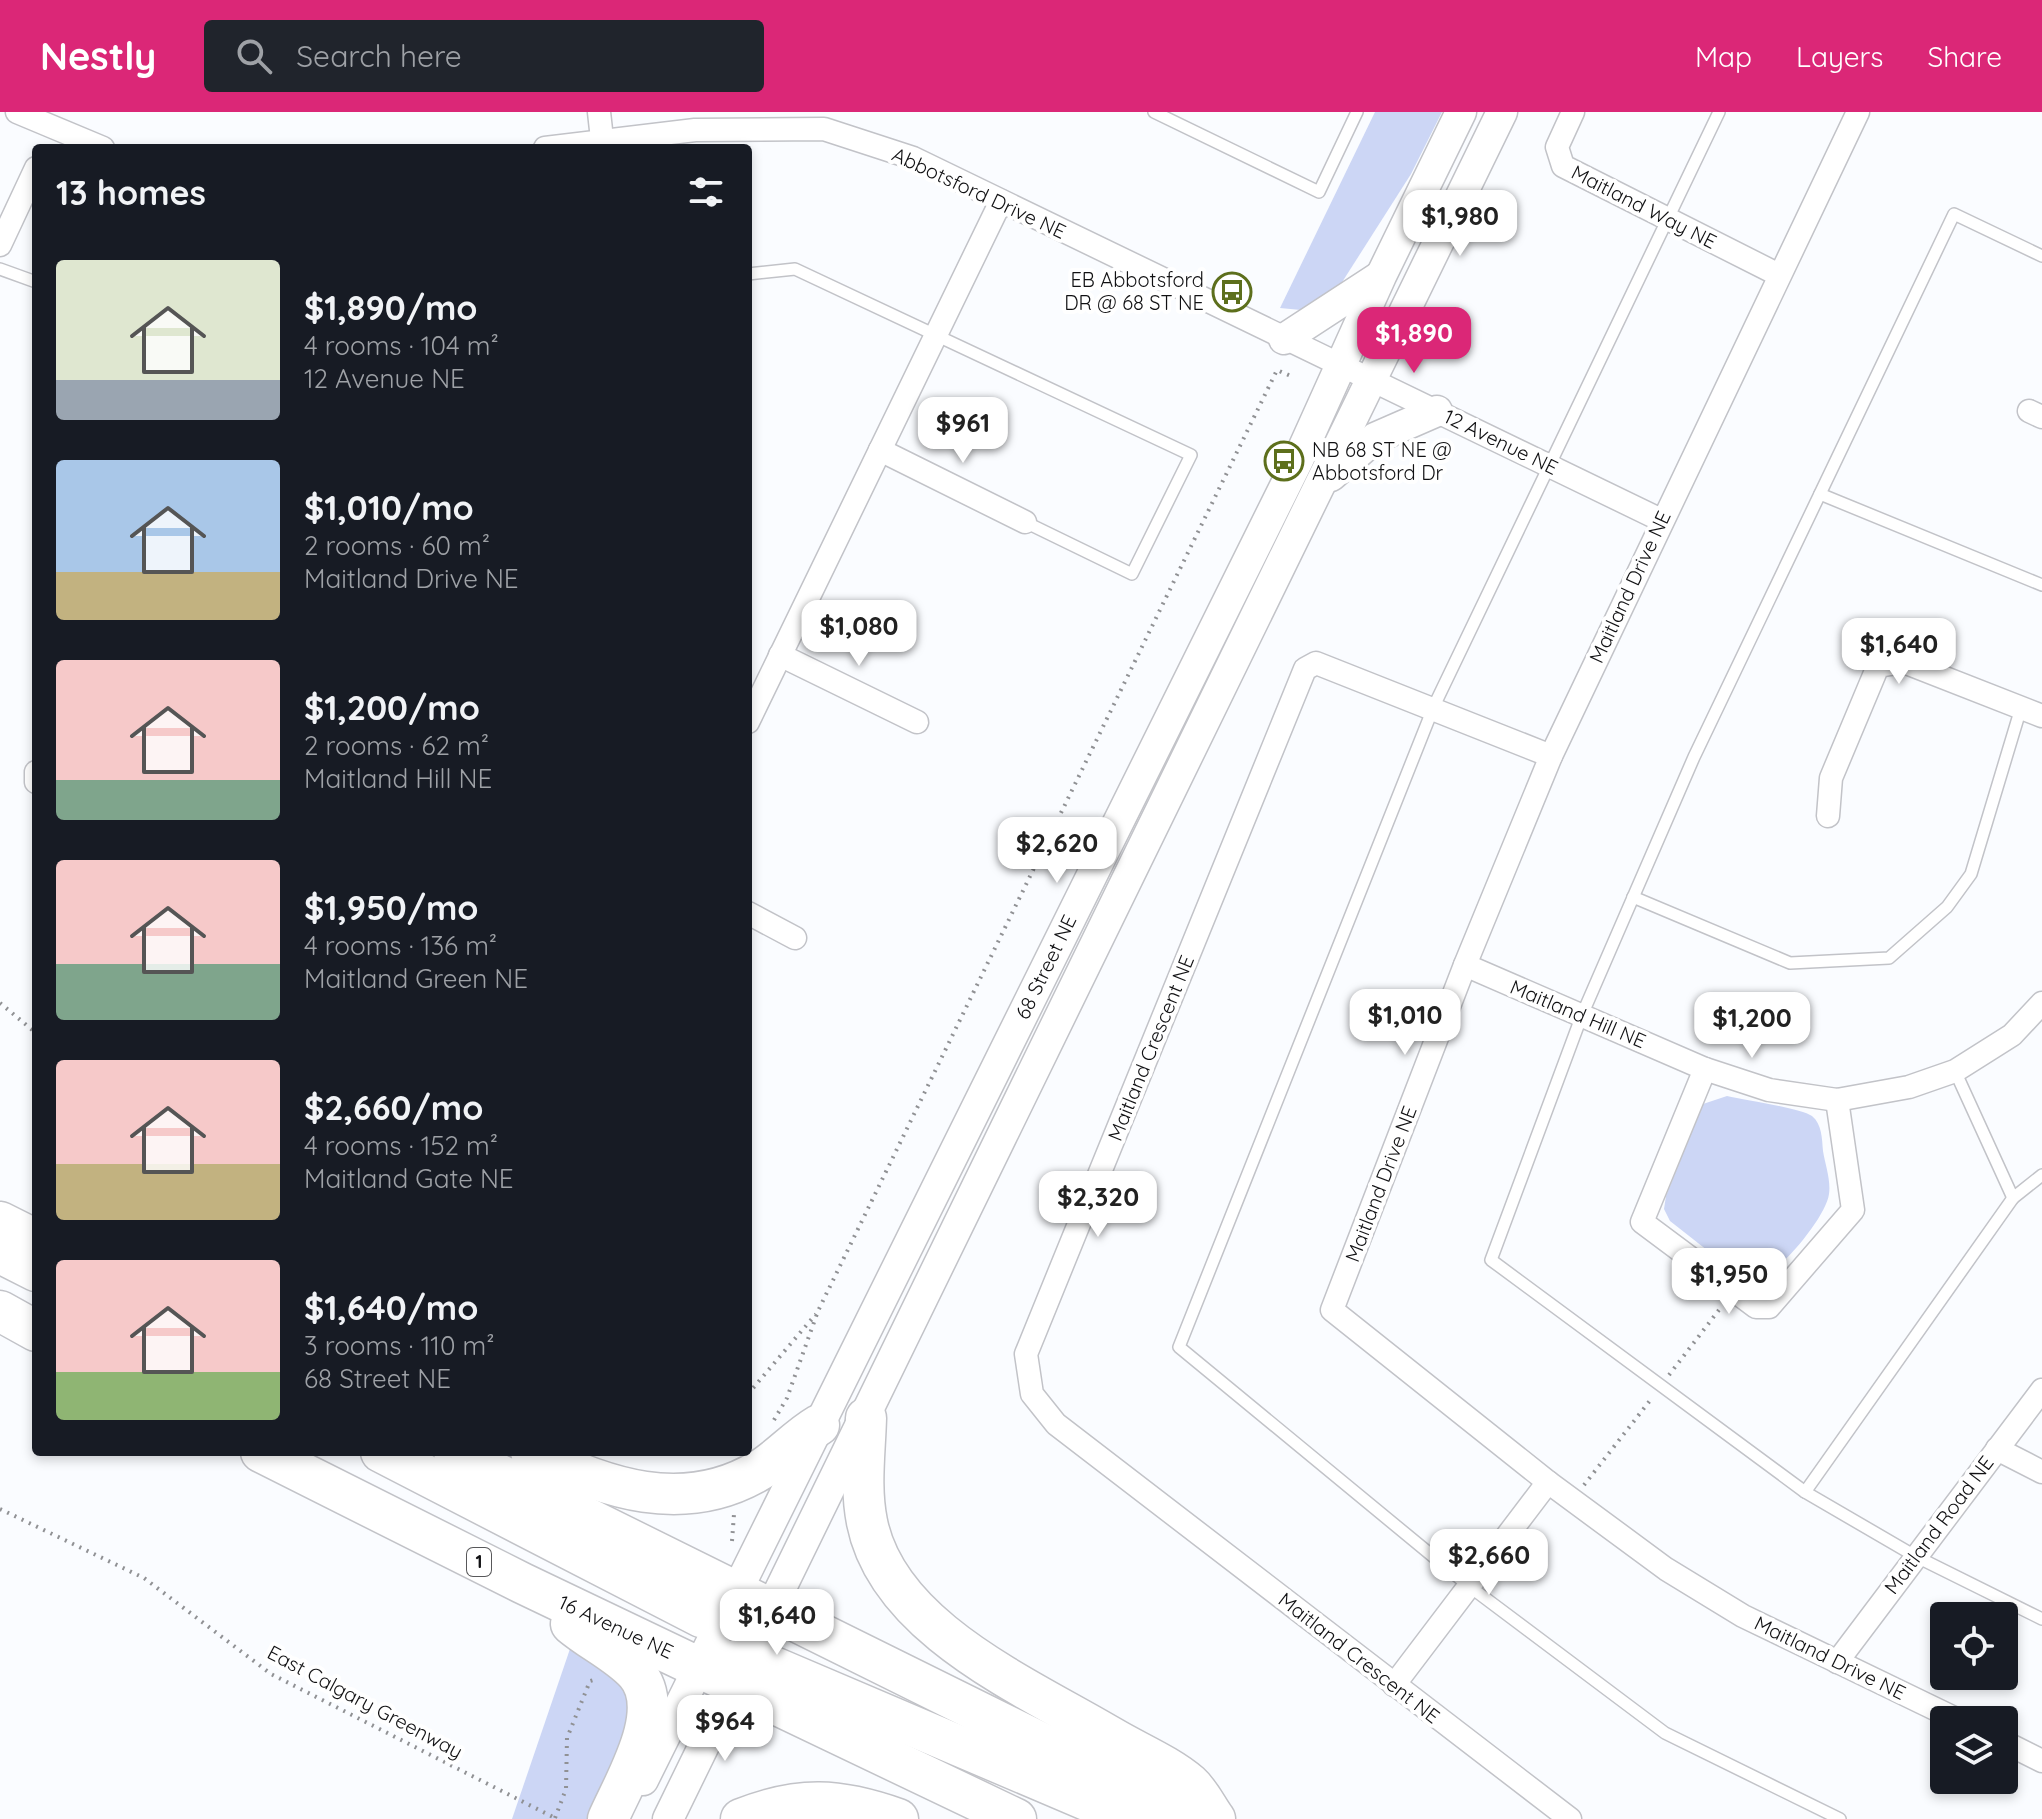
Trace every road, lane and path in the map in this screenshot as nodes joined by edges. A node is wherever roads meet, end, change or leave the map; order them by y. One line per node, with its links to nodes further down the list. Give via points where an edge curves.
1 (17, 112): 10 (street)
2 (599, 112): 12 (street)
3 (1154, 112): 4 (lane, via 1319,192)
4 (1357, 112)
5 (1461, 112): 22 (main road, 68 Street NE)
6 (1502, 112): 28 (main road, 68 Street NE)
7 (1573, 112): 16 (street, Maitland Way NE, via 1557,147 1563,166)
8 (1719, 112): 16 (lane)
9 (1858, 112): 21 (street, Maitland Drive NE)
10 (51, 130): 11 (street)
11 (91, 144)
12 (602, 144)
13 (608, 144): 15 (street, Abbotsford Drive NE, via 695,130 824,129 913,158)
14 (32, 177): 17 (street)
15 (1001, 201): 24 (street); 25 (street, Abbotsford Drive NE)
16 (1667, 220): 21 (street, Maitland Way NE); 31 (lane)
17 (0, 245)
18 (2042, 256): 33 (lane, via 1954,214)
19 (0, 269): 23 (lane)
20 (752, 274): 24 (lane, via 795,269)
21 (1777, 274): 34 (street, Maitland Drive NE)
22 (1381, 276): 25 (main road); 26 (main road, 68 Street NE)
23 (32, 281)
24 (937, 333): 30 (street); 35 (lane, via 1191,455 1132,574)
25 (1284, 339): 26 (street, Abbotsford Drive NE)
26 (1340, 366): 28 (street, 12 Avenue NE); 72 (main road, 68 Street NE)
27 (1293, 377): 64 (path, via 1277,370)
28 (1370, 380): 29 (street, 12 Avenue NE); 32 (main road, 68 Street NE)
29 (1437, 411): 31 (street, 12 Avenue NE); 32 (main road, via 1375,438)
30 (880, 450): 35 (street); 37 (street)
31 (1549, 466): 34 (street, 12 Avenue NE); 38 (lane)
32 (1318, 488): 70 (main road, 68 Street NE)
33 (1820, 494): 36 (lane); 44 (lane)
34 (1661, 520): 42 (street, Maitland Drive NE)
35 (1025, 522)
36 (2042, 585)
37 (780, 655): 40 (street); 41 (street)
38 (1434, 706): 42 (street, Maitland Crescent NE); 86 (lane, via 1179,1347); 93 (street, Maitland Crescent NE, via 1316,663 1305,669 1026,1354 1032,1394 1056,1424)
39 (2032, 712): 43 (street, via 1904,662 1878,666 1831,778); 44 (lane, via 1971,874 1947,907 1889,958 1790,963)
40 (752, 714)
41 (917, 722)
42 (1551, 756): 47 (street, Maitland Drive NE)
43 (1828, 816)
44 (1633, 897): 50 (lane)
45 (752, 915): 46 (street)
46 (795, 938)
47 (1465, 965): 50 (street, Maitland Hill NE); 79 (street, Maitland Drive NE, via 1332,1310)
48 (0, 1003): 51 (path)
49 (2042, 1003): 53 (street, Maitland Hill NE, via 2012,1035)
50 (1582, 1015): 52 (street, Maitland Hill NE); 80 (lane, via 1491,1260)
51 (32, 1030)
52 (1705, 1069): 54 (street, Maitland Hill NE, via 1769,1090); 54 (street, via 1642,1222 1756,1307 1769,1307 1853,1210)
53 (1955, 1071): 54 (street, Maitland Hill NE, via 1909,1087); 56 (lane)
54 (1837, 1100)
55 (2042, 1175): 56 (lane)
56 (2013, 1198): 80 (lane)
57 (0, 1211): 58 (highway)
58 (32, 1213)
59 (0, 1222): 60 (highway)
60 (32, 1238)
61 (0, 1253): 62 (highway)
62 (32, 1269)
63 (0, 1311): 65 (highway)
64 (818, 1311): 68 (path); 71 (path, via 787,1398)
65 (32, 1329)
66 (0, 1331): 67 (highway)
67 (32, 1341)
68 (752, 1389)
69 (2042, 1390): 73 (street, Maitland Road NE)
70 (866, 1418): 88 (main road, 68 Street NE); 106 (highway, via 862,1482 867,1520 876,1553 906,1599 941,1632 1000,1671 1191,1785)
71 (773, 1421)
72 (819, 1425): 77 (highway, via 749,1476 695,1495 656,1495 615,1486); 87 (main road, 68 Street NE)
73 (1997, 1449): 78 (street); 84 (street, Maitland Road NE)
74 (269, 1456): 85 (highway, 16 Avenue NE / 1)
75 (389, 1456): 87 (highway, via 701,1617)
76 (461, 1456): 87 (highway)
77 (541, 1456)
78 (2042, 1472)
79 (1548, 1482): 86 (street); 90 (street, Maitland Drive NE, via 1666,1569 1743,1616)
80 (1805, 1492): 84 (lane)
81 (0, 1509): 97 (path, East Calgary Greenway, via 144,1578 271,1674)
82 (733, 1510): 83 (path)
83 (730, 1552)
84 (1915, 1556): 89 (lane); 90 (street, Maitland Road NE)
85 (522, 1583): 91 (highway, 16 Avenue NE / 1); 98 (highway, via 624,1663 644,1685 646,1733)
86 (1469, 1586): 93 (street); 108 (lane, via 1665,1733)
87 (728, 1607): 88 (highway); 91 (main road, 68 Street NE)
88 (771, 1608): 91 (main road, 68 Street NE); 105 (highway)
89 (2042, 1619)
90 (1837, 1662): 94 (street, Maitland Drive NE)
91 (727, 1669): 99 (main road, 68 Street NE); 100 (main road, 68 Street NE); 103 (highway, 16 Avenue NE / 1); 104 (highway, via 968,1747)
92 (605, 1676): 97 (path, via 590,1681 567,1738 566,1789)
93 (1394, 1685): 107 (street, Maitland Crescent NE)
94 (1930, 1707)
95 (2018, 1749): 96 (street)
96 (2042, 1761)
97 (555, 1818)
98 (608, 1819)
99 (624, 1819)
100 (668, 1819)
101 (741, 1819): 102 (highway, via 810,1801 842,1803)
102 (898, 1819)
103 (1016, 1819)
104 (1131, 1819)
105 (1195, 1819)
106 (1215, 1819)
107 (1570, 1819)
108 (1840, 1819)

